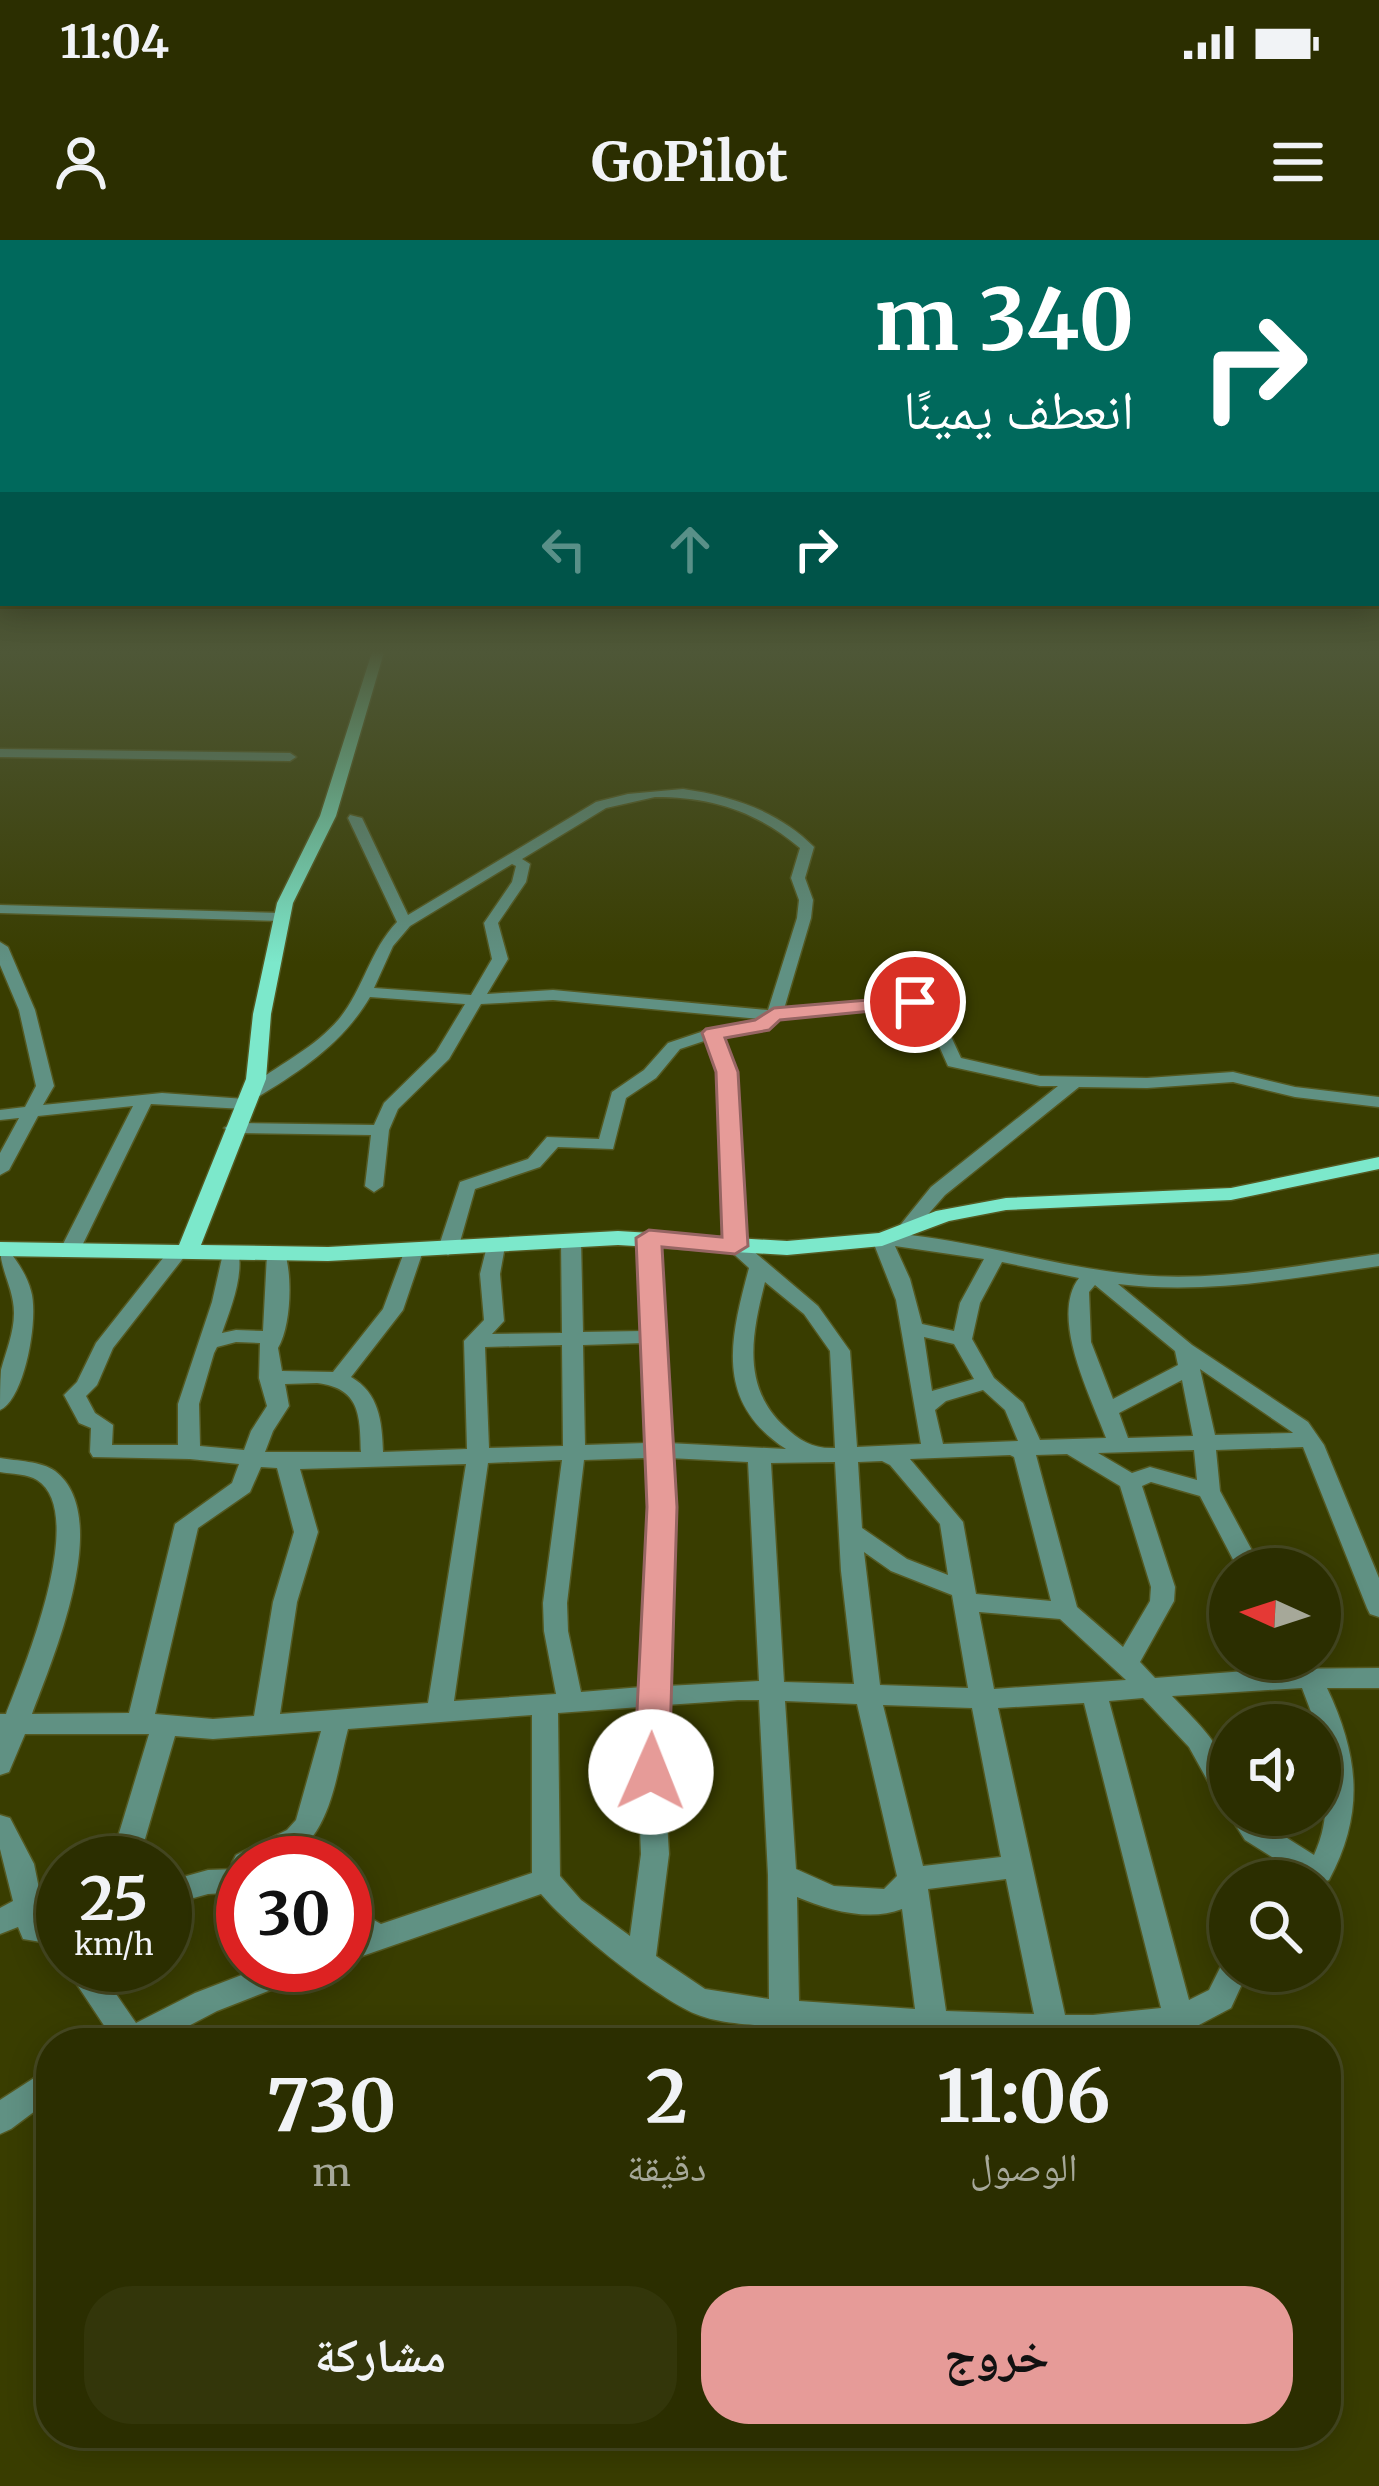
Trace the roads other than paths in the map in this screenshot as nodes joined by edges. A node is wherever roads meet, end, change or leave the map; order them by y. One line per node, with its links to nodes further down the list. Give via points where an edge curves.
1 (59, 754): 3 (street)
2 (347, 754): 7 (main road)
3 (290, 757)
4 (355, 818): 8 (street)
5 (513, 860): 8 (street); 11 (street, via 523,864 519,882 491,923 500,959); 12 (street, via 622,797 681,790 763,812 807,847 798,878 804,918)
6 (0, 909): 7 (street)
7 (281, 917): 15 (main road)
8 (405, 923): 10 (street)
9 (0, 947): 19 (street, via 44,1077)
10 (364, 992): 11 (street); 15 (street, via 304,1061)
11 (475, 1000): 12 (street, via 553,995); 21 (street, via 443,1055 390,1107)
12 (774, 1015): 13 (street, via 762,1025); 14 (street, via 915,1002 930,1006 954,1062)
13 (713, 1033): 29 (street, via 727,1072); 30 (street, via 674,1046 619,1096 607,1145 553,1141 534,1163 467,1186)
14 (1074, 1082): 17 (street, via 1233,1078); 25 (street)
15 (247, 1099): 16 (street); 20 (main road)
16 (144, 1101): 19 (street); 31 (street)
17 (1379, 1102)
18 (0, 1115): 19 (street)
19 (29, 1115): 23 (street)
20 (233, 1128): 21 (street); 34 (main road)
21 (380, 1130): 24 (street)
22 (1379, 1162): 25 (main road, via 1231,1194 964,1210)
23 (0, 1170)
24 (374, 1186)
25 (892, 1236): 29 (main road); 37 (street); 41 (street)
26 (649, 1238): 27 (main road); 29 (main road); 43 (street)
27 (571, 1240): 28 (main road); 44 (street)
28 (495, 1246): 30 (main road); 46 (street, via 494,1321)
29 (735, 1246): 39 (street)
30 (448, 1249): 33 (main road)
31 (70, 1250): 32 (main road); 34 (main road)
32 (0, 1251): 52 (street, via 18,1273 25,1317)
33 (413, 1251): 36 (main road); 49 (street, via 400,1298)
34 (183, 1252): 35 (main road); 63 (street, via 103,1347 75,1395 87,1418 102,1424 101,1451)
35 (231, 1253): 36 (main road); 47 (street, via 228,1291)
36 (277, 1254): 42 (street)
37 (996, 1256): 40 (street); 45 (street, via 970,1303)
38 (1379, 1260): 40 (street, via 1176,1283)
39 (759, 1267): 65 (street, via 811,1310 840,1351); 66 (street, via 746,1319 747,1394 772,1432)
40 (1094, 1274): 48 (street); 54 (street, via 1079,1292 1082,1342)
41 (912, 1328): 45 (street); 53 (street)
42 (274, 1337): 47 (street); 50 (street)
43 (654, 1337): 44 (street); 60 (street)
44 (574, 1339): 46 (street); 64 (street)
45 (962, 1339): 51 (street)
46 (474, 1341): 68 (street)
47 (207, 1343): 63 (street, via 193,1391)
48 (1187, 1359): 54 (street); 55 (street); 58 (street)
49 (341, 1376): 50 (street); 67 (street, via 371,1414)
50 (270, 1378): 70 (street, via 278,1406)
51 (986, 1382): 53 (street); 59 (street, via 1018,1409)
52 (0, 1403)
53 (924, 1408): 61 (street)
54 (1108, 1410): 56 (street)
55 (1309, 1440): 58 (street); 78 (street)
56 (1119, 1443): 57 (street); 58 (street)
57 (1067, 1444): 59 (street); 73 (street)
58 (1203, 1444): 74 (street)
59 (1022, 1447): 61 (street); 79 (street)
60 (658, 1450): 64 (street); 69 (street); 89 (street)
61 (932, 1450): 62 (street)
62 (884, 1452): 65 (street); 77 (street, via 951,1522)
63 (190, 1453): 70 (street)
64 (574, 1454): 68 (street); 91 (street, via 556,1603)
65 (848, 1454): 66 (street); 75 (street)
66 (812, 1456): 69 (street)
67 (372, 1458): 68 (street); 71 (street)
68 (478, 1458): 92 (street)
69 (760, 1458): 86 (street)
70 (253, 1459): 71 (street); 95 (street, via 242,1487 187,1524)
71 (286, 1462): 96 (street, via 306,1532 285,1602)
72 (0, 1465): 94 (street, via 47,1475 68,1501 70,1533 64,1576)
73 (1130, 1483): 74 (street, via 1150,1474); 80 (street, via 1163,1588)
74 (1209, 1491): 76 (street)
75 (851, 1532): 77 (street); 88 (street)
76 (1239, 1548)
77 (964, 1596): 79 (street); 90 (street)
78 (1379, 1608)
79 (1066, 1612): 80 (street)
80 (1126, 1664): 85 (street)
81 (1341, 1676): 82 (street)
82 (1379, 1678)
83 (1218, 1680): 85 (street)
84 (1303, 1680): 104 (street, via 1345,1794)
85 (1147, 1686): 87 (street); 97 (street)
86 (769, 1691): 88 (street); 89 (street); 106 (street)
87 (1094, 1692): 90 (street); 128 (street)
88 (868, 1695): 90 (street); 108 (street)
89 (654, 1696): 91 (street); 119 (street, via 655,1854)
90 (983, 1698): 105 (street)
91 (558, 1706): 92 (street); 109 (street)
92 (440, 1709): 93 (street)
93 (337, 1720): 96 (street); 101 (street)
94 (6, 1724): 95 (street); 98 (street)
95 (152, 1725): 96 (street); 100 (street)
96 (265, 1726)
97 (1209, 1759)
98 (0, 1765)
99 (0, 1826): 113 (street, via 28,1875)
100 (129, 1836)
101 (300, 1836)
102 (1261, 1836): 103 (street)
103 (1300, 1860)
104 (1327, 1860)
105 (1020, 1866): 108 (street); 127 (street)
106 (782, 1875): 108 (street, via 806,1892 857,1904 891,1900); 125 (street)
107 (216, 1878): 110 (street)
108 (911, 1879): 126 (street)
109 (546, 1880): 117 (street); 119 (street)
110 (208, 1882): 111 (street); 112 (street)
111 (216, 1882)
112 (192, 1886)
113 (28, 1906): 114 (street); 115 (street)
114 (0, 1922)
115 (36, 1930)
116 (372, 1934): 117 (street)
117 (376, 1937): 118 (street)
118 (372, 1938)
119 (641, 1961): 125 (street, via 698,2001)
120 (97, 1992): 123 (street)
121 (232, 1992): 124 (street)
122 (1223, 1992): 129 (street)
123 (120, 2028)
124 (156, 2028)
125 (783, 2028)
126 (933, 2028)
127 (1052, 2028)
128 (1184, 2028)
129 (1188, 2028)
130 (36, 2092): 131 (street)
131 (0, 2119)

